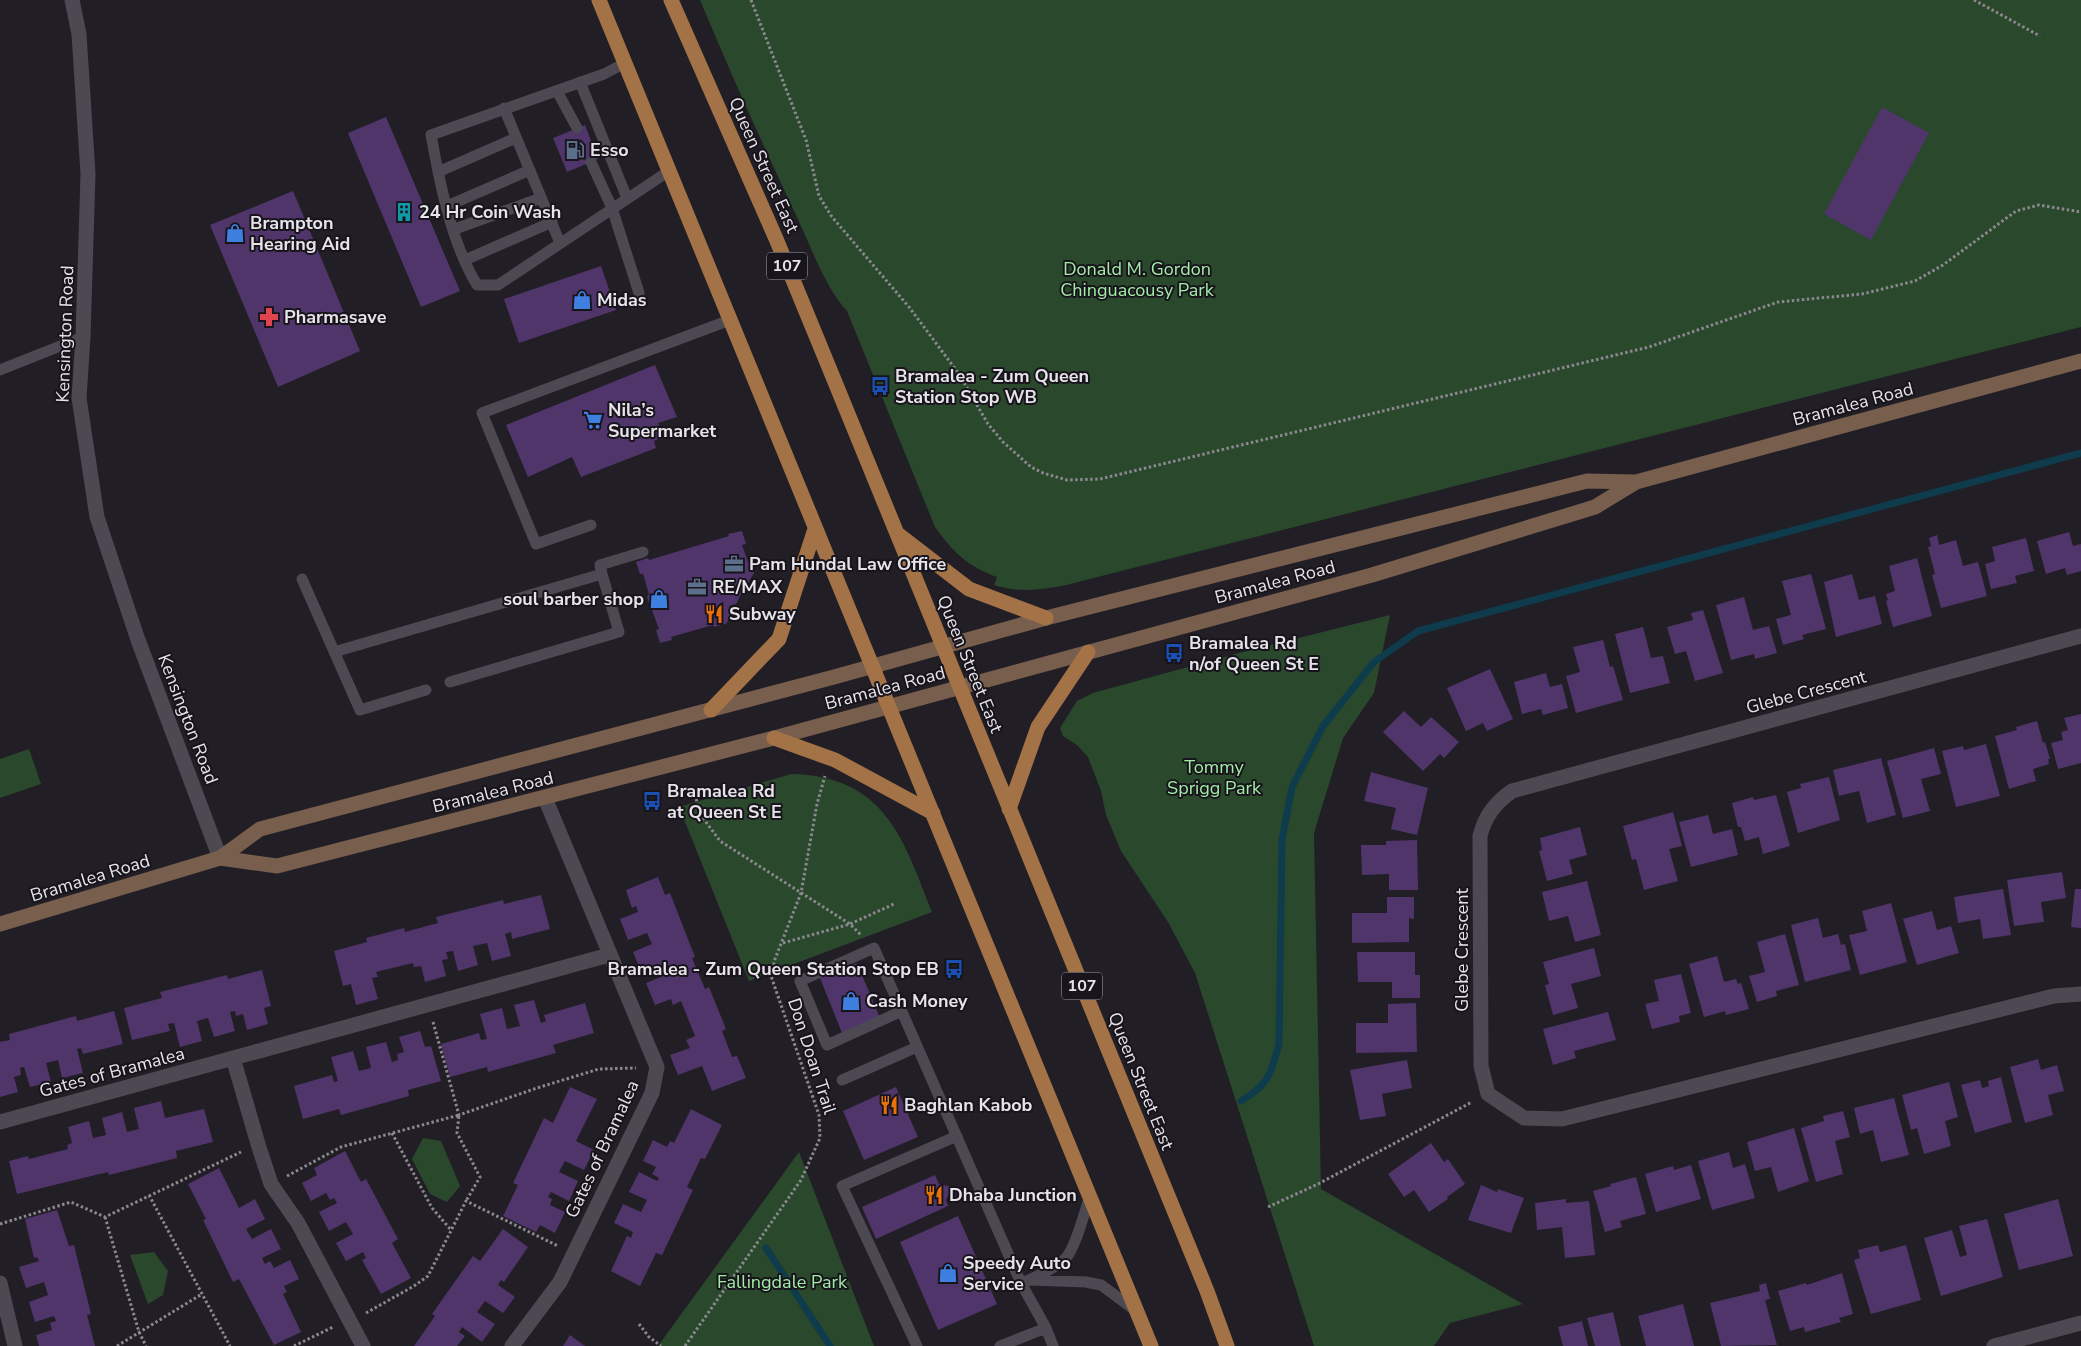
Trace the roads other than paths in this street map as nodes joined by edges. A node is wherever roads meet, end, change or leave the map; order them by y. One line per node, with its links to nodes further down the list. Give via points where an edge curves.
1 (72, 0): 24 (street, Kensington Road, via 79,34 88,174)
2 (599, 0): 4 (main road)
3 (671, 0): 30 (main road, Queen Street East / 107, via 777,241)
4 (625, 63): 5 (lane); 12 (main road)
5 (580, 82): 6 (lane); 15 (lane)
6 (557, 91): 7 (lane); 8 (lane)
7 (504, 108): 9 (lane); 13 (lane, via 431,135)
8 (577, 128)
9 (516, 138): 11 (lane); 13 (lane)
10 (591, 162): 17 (lane)
11 (530, 170): 14 (lane); 16 (lane)
12 (669, 171): 15 (lane); 23 (main road)
13 (438, 172): 16 (lane)
14 (541, 198): 18 (lane); 19 (lane)
15 (627, 198): 17 (lane)
16 (447, 206): 19 (lane)
17 (612, 208): 20 (lane); 22 (lane)
18 (552, 222): 20 (lane); 21 (lane)
19 (455, 229): 21 (lane)
20 (560, 243): 21 (lane, via 498,285 478,285)
21 (465, 260)
22 (639, 293)
23 (730, 320): 28 (lane, via 482,413 536,544); 29 (main road)
24 (83, 337): 26 (lane); 49 (street, Kensington Road, via 79,398 97,517 138,640)
25 (2081, 362): 27 (main road, Bramalea Road)
26 (0, 370)
27 (1636, 482): 34 (main road, Bramalea Road, via 1587,481); 38 (main road, Bramalea Road, via 1586,510 1372,575)
28 (591, 525)
29 (815, 529): 39 (main road); 44 (main road, via 779,639)
30 (897, 534): 34 (main road, via 969,589); 36 (main road, Queen Street East / 107)
31 (643, 552): 32 (lane, via 600,565)
32 (602, 574): 37 (lane); 40 (lane, via 619,632)
33 (302, 579): 37 (lane)
34 (1046, 618): 36 (main road, Bramalea Road)
35 (2081, 636): 52 (street, Glebe Crescent, via 1512,791 1490,810 1480,836 1481,1066 1488,1094 1524,1118 1562,1119 2054,996)
36 (943, 646): 39 (main road, Bramalea Road); 41 (main road, Queen Street East / 107)
37 (334, 652): 42 (lane, via 360,710)
38 (1088, 652): 41 (main road, Bramalea Road); 47 (main road, via 1038,727)
39 (872, 666): 43 (main road); 44 (main road, Bramalea Road)
40 (450, 682)
41 (959, 687): 43 (main road, Bramalea Road); 47 (main road, Queen Street East / 107)
42 (426, 690)
43 (889, 707): 45 (main road, Bramalea Road); 48 (main road)
44 (711, 710): 49 (main road, Bramalea Road, via 260,829)
45 (774, 738): 46 (main road, Bramalea Road); 48 (main road, via 835,760)
46 (545, 798): 49 (main road, Bramalea Road, via 277,866); 51 (street, Gates of Bramalea)
47 (1009, 809): 72 (main road, Queen Street East / 107)
48 (933, 813): 59 (main road)
49 (220, 858): 50 (main road, Bramalea Road)
50 (0, 924)
51 (609, 956): 55 (street, Gates of Bramalea); 67 (street, Gates of Bramalea, via 657,1067 652,1093 560,1282)
52 (2081, 994)
53 (902, 1011): 53 (lane, via 874,948 800,980 827,1044); 54 (lane)
54 (918, 1046): 56 (lane); 58 (lane)
55 (234, 1058): 57 (street, Gates of Bramalea); 66 (street, via 272,1184 298,1223)
56 (842, 1080)
57 (0, 1122)
58 (957, 1136): 60 (lane); 68 (lane, via 842,1186)
59 (1089, 1199): 60 (lane, via 1066,1258); 62 (main road)
60 (1025, 1281): 62 (lane, via 1086,1282 1101,1286); 64 (lane)
61 (0, 1283): 65 (street)
62 (1136, 1310): 71 (main road)
63 (2081, 1323): 73 (street)
64 (1046, 1328): 69 (lane); 70 (lane)
65 (15, 1346)
66 (363, 1346)
67 (512, 1346)
68 (917, 1346)
69 (1000, 1346)
70 (1053, 1346)
71 (1151, 1346)
72 (1227, 1346)
73 (1994, 1346)

